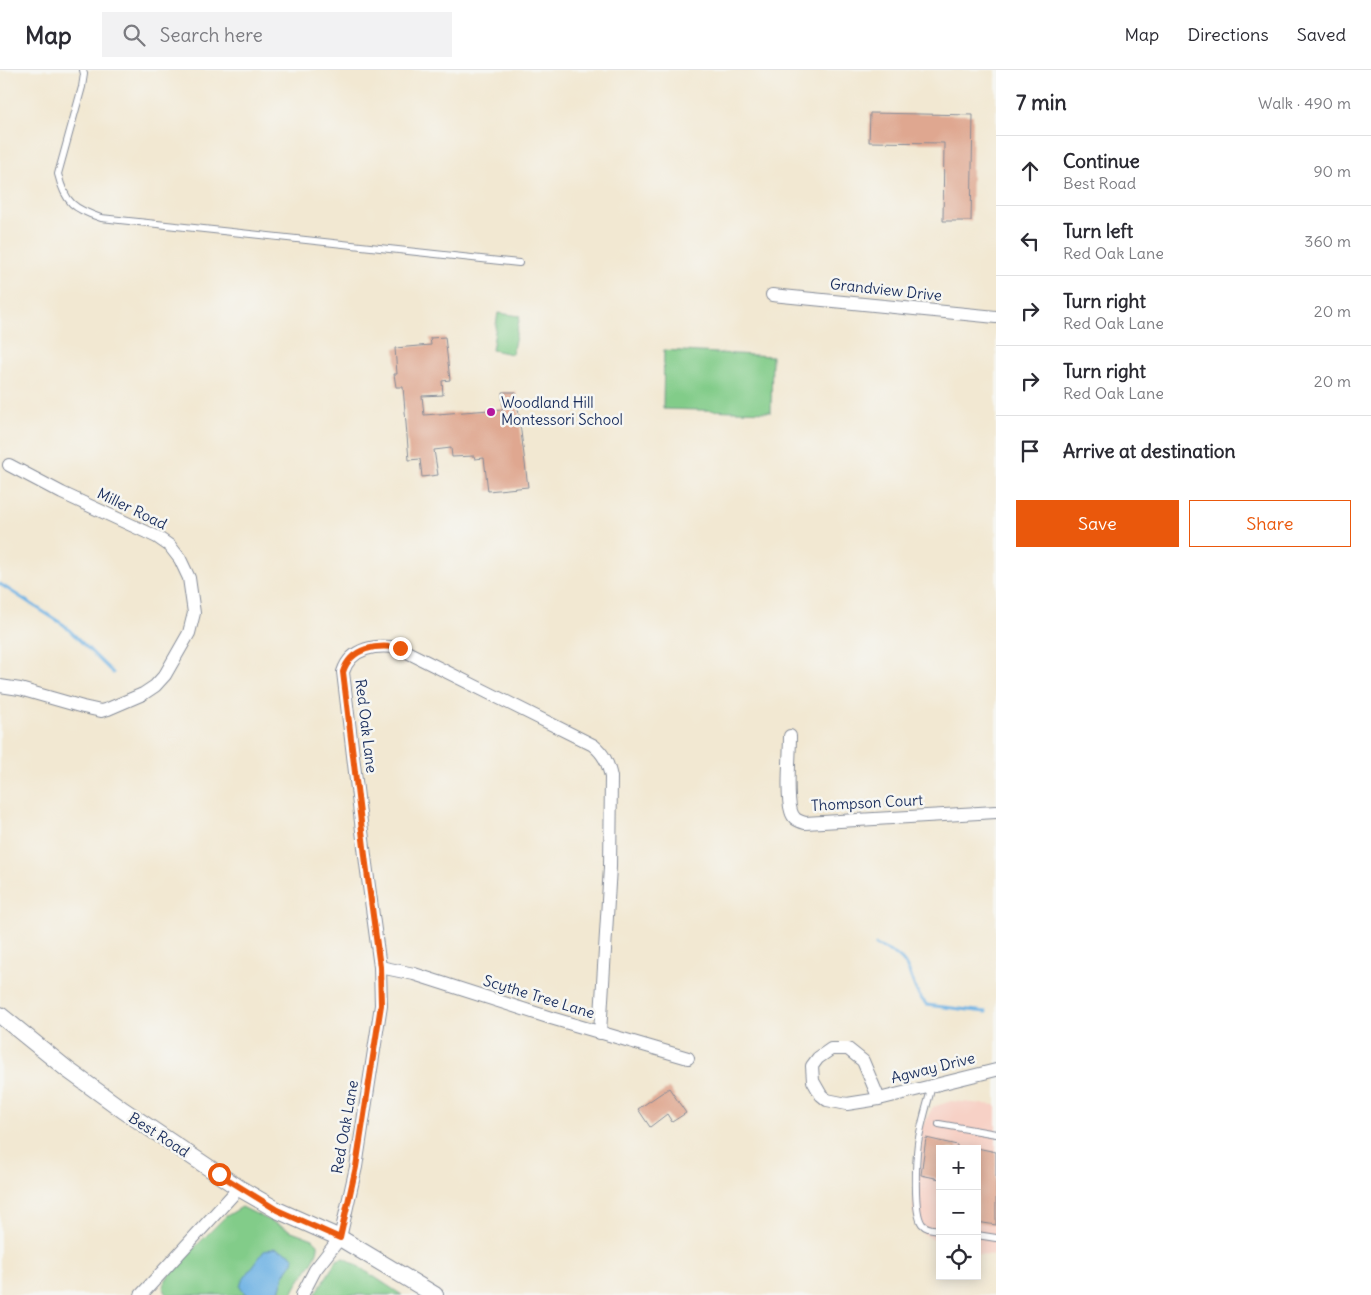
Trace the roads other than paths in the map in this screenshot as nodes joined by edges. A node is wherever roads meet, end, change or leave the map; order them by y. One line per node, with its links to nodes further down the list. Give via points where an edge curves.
1 (82, 70): 2 (lane, via 82,87 58,174 68,201 80,210 101,218)
2 (518, 263)
3 (772, 295): 4 (street, Grandview Drive)
4 (996, 317)
5 (9, 464): 6 (street, Miller Road, via 62,494 170,546 188,578 194,613 188,633 165,675 143,694 108,710)
6 (0, 686)
7 (790, 736): 8 (street, Thompson Court, via 789,801 791,813 798,821)
8 (996, 812)
9 (380, 967): 11 (street, Scythe Tree Lane, via 414,974); 11 (street, Red Oak Lane, via 343,672 361,650 374,646 400,648 593,744 602,752 609,764 611,777 610,867); 21 (street, Red Oak Lane, via 378,1030 356,1167)
10 (0, 1015): 18 (street, Best Road, via 122,1110)
11 (600, 1033): 12 (street, Scythe Tree Lane)
12 (688, 1058)
13 (996, 1070): 14 (street, Agway Drive)
14 (932, 1086): 15 (street, Agway Drive); 19 (lane, via 918,1143 916,1181 921,1223)
15 (879, 1099): 15 (street, Agway Drive, via 863,1061 848,1049 830,1049 812,1066 816,1089 827,1100 847,1104)
16 (939, 1124): 17 (lane)
17 (996, 1134)
18 (239, 1188): 21 (street, Best Road, via 277,1210); 23 (street)
19 (936, 1229)
20 (981, 1236): 22 (lane)
21 (340, 1238): 24 (street, via 315,1270); 25 (street, Best Road)
22 (996, 1238)
23 (149, 1292)
24 (302, 1295)
25 (435, 1295)

